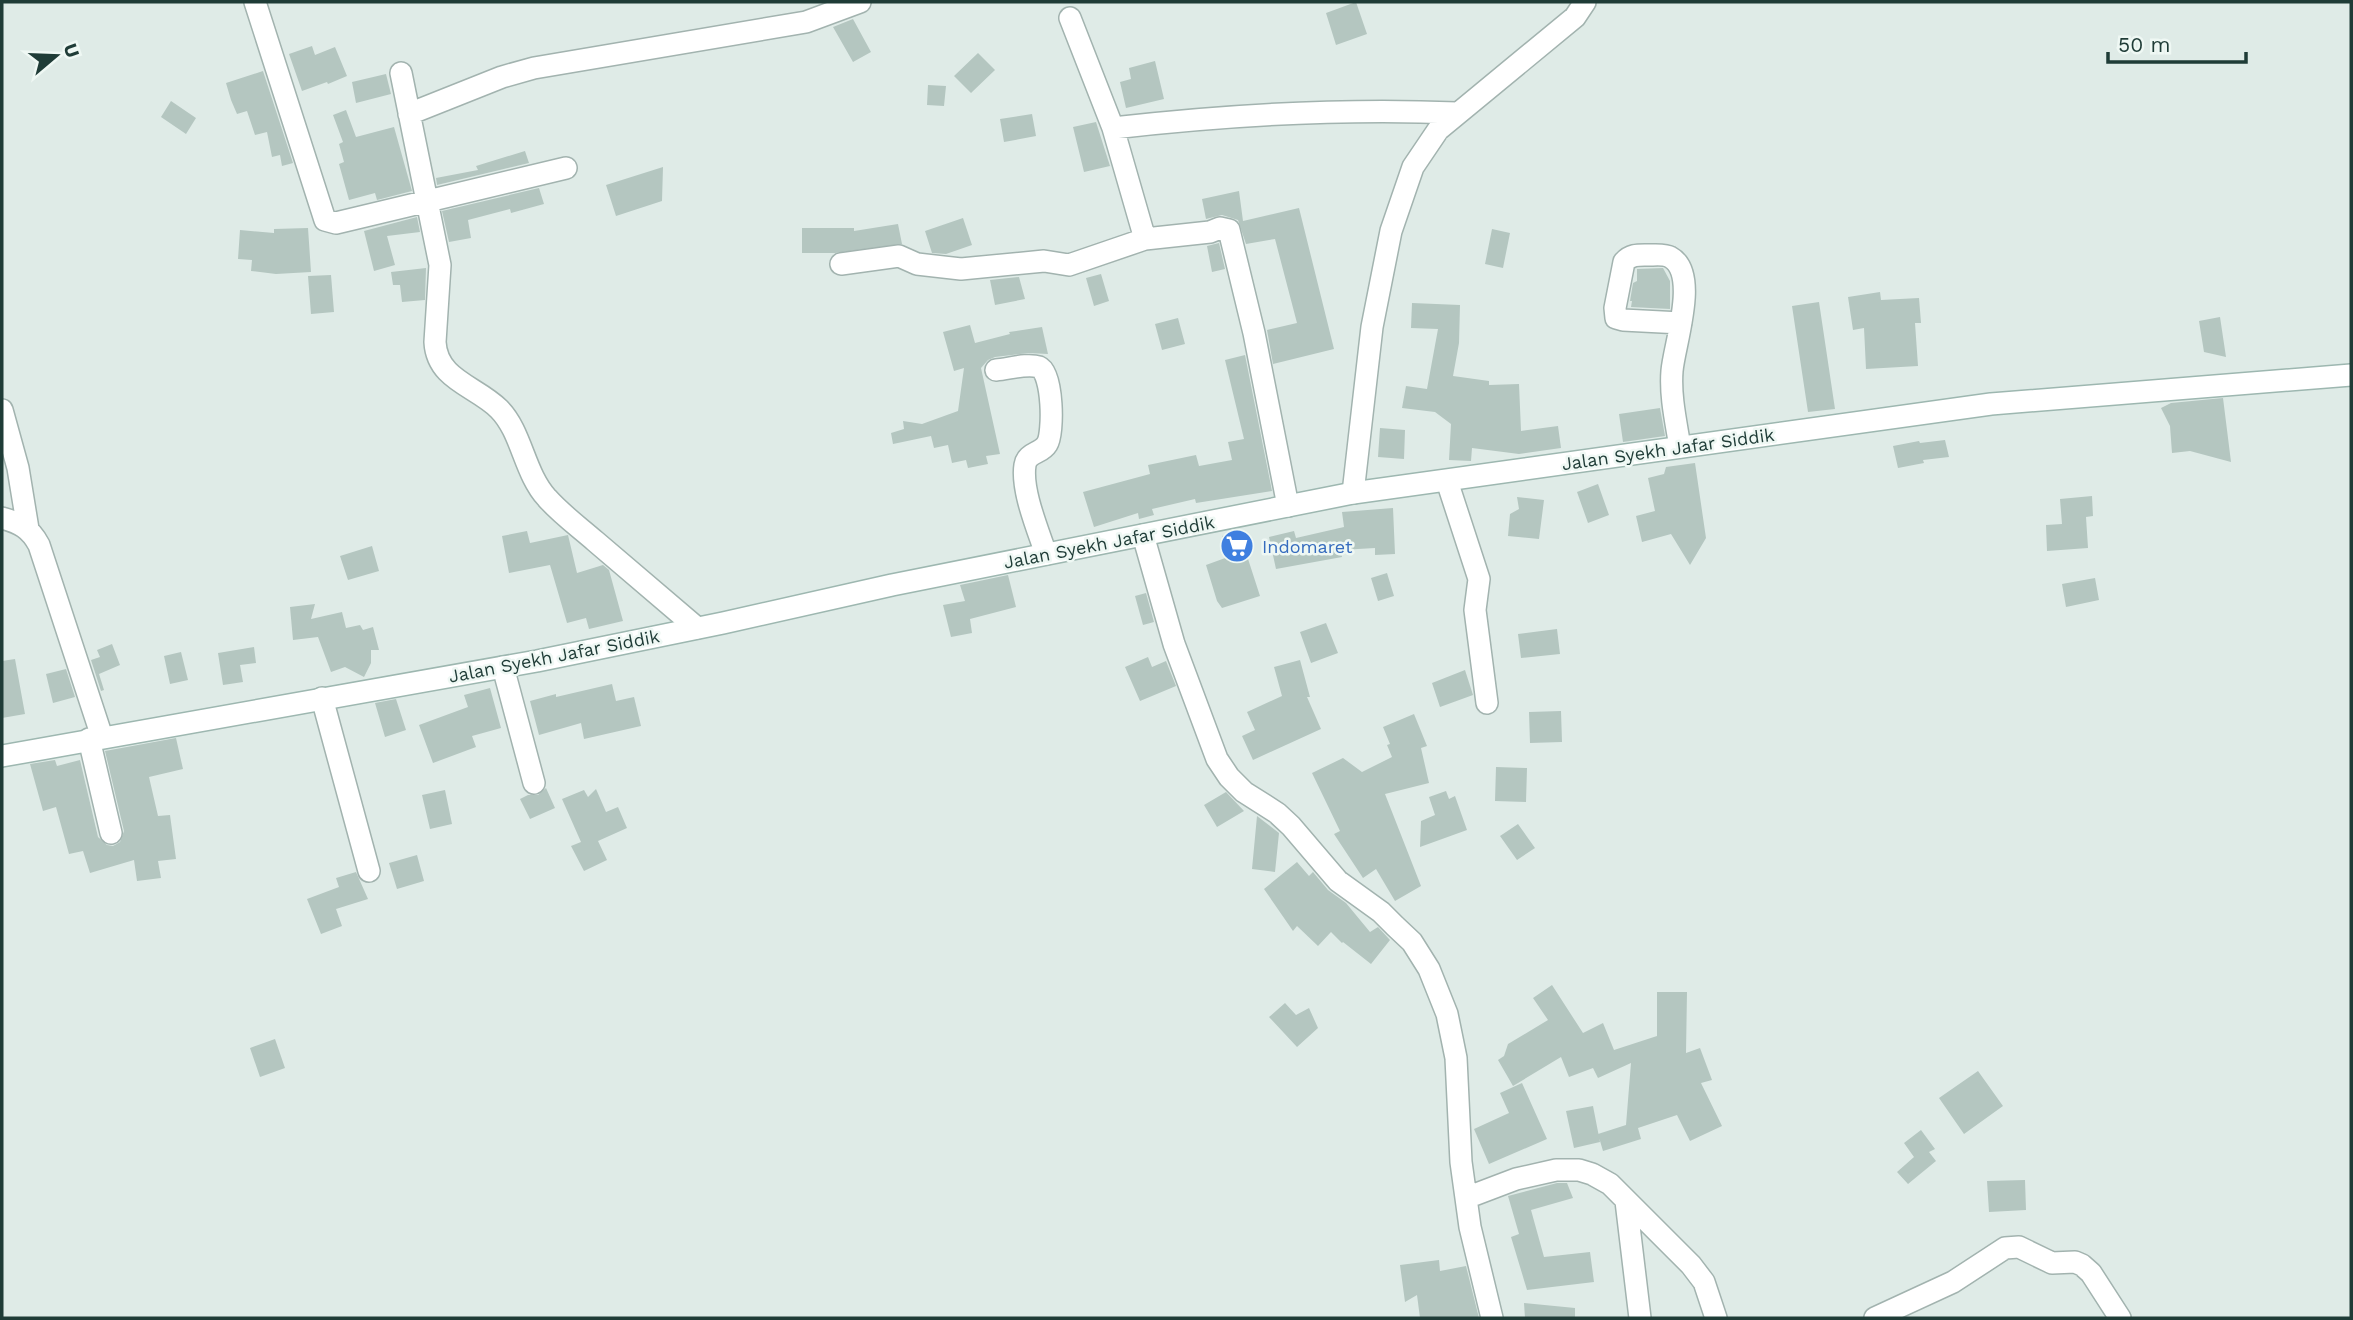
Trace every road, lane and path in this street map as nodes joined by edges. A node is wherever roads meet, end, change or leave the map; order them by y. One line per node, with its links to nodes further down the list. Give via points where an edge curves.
1 (256, 2): 10 (street, via 325,220 336,223)
2 (860, 2): 7 (street, via 806,22 534,68)
3 (1585, 2): 6 (street, via 1575,17)
4 (1070, 18): 8 (street)
5 (401, 73): 7 (street)
6 (1457, 113): 8 (street, via 1284,113); 19 (street, via 1438,130 1413,167 1391,231 1372,327)
7 (409, 114): 10 (street)
8 (1112, 128): 11 (street)
9 (566, 169): 10 (street)
10 (427, 201): 25 (street, via 440,264 435,342 442,367 506,417 546,497)
11 (1145, 239): 12 (street, via 1069,265 1044,261 961,269 916,264 899,257); 20 (street, via 1228,230)
12 (841, 264)
13 (1681, 323): 17 (street, via 1672,373)
14 (996, 370): 24 (street, via 1038,367 1047,376 1049,441 1030,455 1024,468)
15 (2351, 374): 17 (street, Jalan Syekh Jafar Siddik, via 1991,404)
16 (2, 410): 22 (street)
17 (1680, 447): 18 (street, Jalan Syekh Jafar Siddik)
18 (1447, 481): 19 (street, Jalan Syekh Jafar Siddik); 28 (street, via 1479,579 1475,610)
19 (1353, 492): 20 (street, Jalan Syekh Jafar Siddik)
20 (1288, 506): 23 (street, Jalan Syekh Jafar Siddik)
21 (2, 518): 22 (street)
22 (28, 529): 29 (street, via 39,545)
23 (1143, 535): 24 (street, Jalan Syekh Jafar Siddik); 34 (street, via 1174,644 1217,759 1244,792 1291,826 1338,881 1412,942 1429,969 1447,1014 1456,1058)
24 (1046, 554): 25 (street, Jalan Syekh Jafar Siddik)
25 (697, 628): 26 (street, Jalan Syekh Jafar Siddik)
26 (503, 667): 27 (street, Jalan Syekh Jafar Siddik); 31 (street)
27 (322, 698): 29 (street, Jalan Syekh Jafar Siddik); 33 (street)
28 (1487, 703)
29 (95, 738): 30 (street, Jalan Syekh Jafar Siddik); 32 (street)
30 (2, 756)
31 (534, 783)
32 (111, 833)
33 (369, 871)
34 (1466, 1198): 35 (street, via 1516,1179 1567,1170 1592,1174); 36 (street)
35 (1626, 1201): 37 (street); 38 (street, via 1691,1265 1704,1282)
36 (1492, 1318)
37 (1640, 1318)
38 (1716, 1318)
39 (1875, 1318): 40 (street, via 1953,1282 2005,1248 2019,1247 2052,1263 2082,1265)
40 (2120, 1318)

